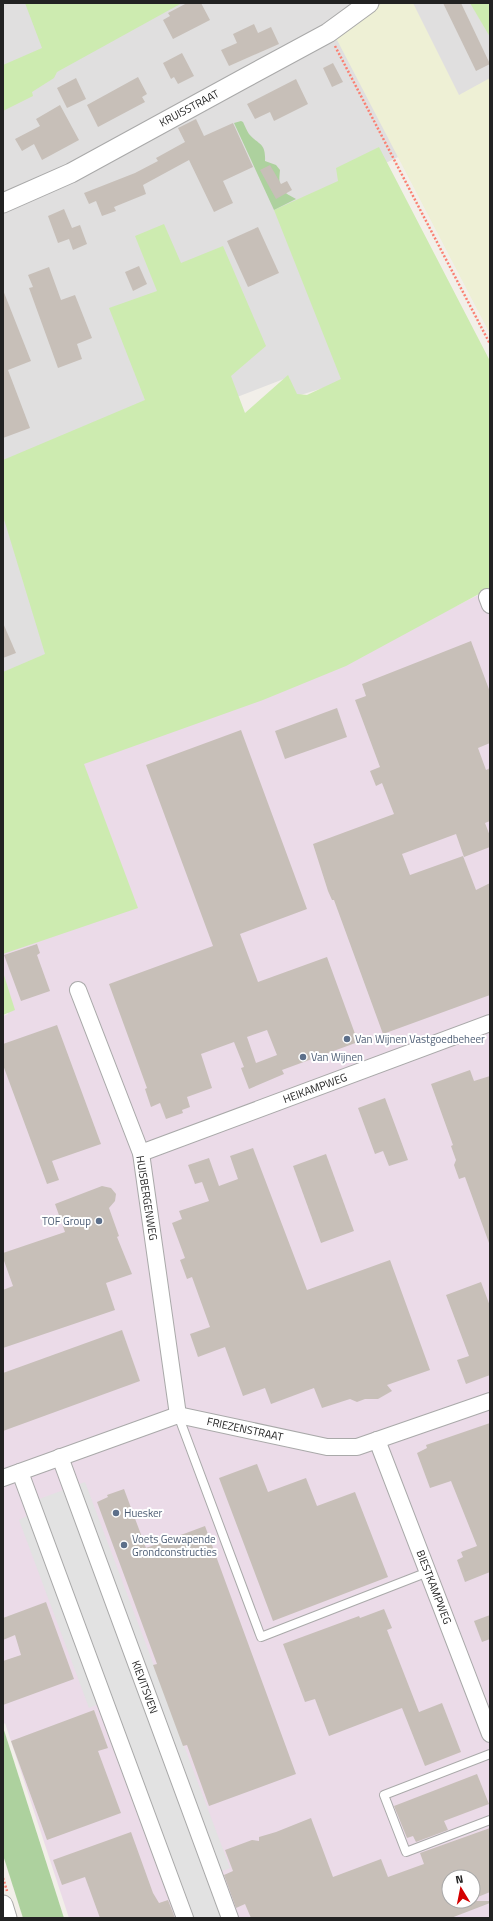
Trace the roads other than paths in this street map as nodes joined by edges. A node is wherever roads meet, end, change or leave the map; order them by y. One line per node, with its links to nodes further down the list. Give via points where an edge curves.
1 (369, 3): 2 (street, KRUISSTRAAT, via 328,33 71,173)
2 (3, 203)
3 (78, 990): 5 (street, HUISBERGENWEG)
4 (490, 1023): 5 (street, HEIKAMPWEG)
5 (141, 1153): 7 (street, HUISBERGENWEG)
6 (490, 1402): 8 (street, FRIEZENSTRAAT)
7 (178, 1415): 8 (street, FRIEZENSTRAAT, via 326,1447 357,1447); 9 (street); 12 (lane, via 261,1636)
8 (377, 1440): 12 (street, BIESTKAMPWEG)
9 (60, 1457): 10 (street); 19 (street, KIEVITSVEN)
10 (20, 1472): 11 (street); 18 (street)
11 (3, 1478)
12 (428, 1572): 13 (street, BIESTKAMPWEG)
13 (490, 1734)
14 (490, 1754): 15 (lane, via 384,1795 406,1852)
15 (490, 1820)
16 (3, 1905): 17 (street)
17 (7, 1918)
18 (184, 1918)
19 (230, 1918)

